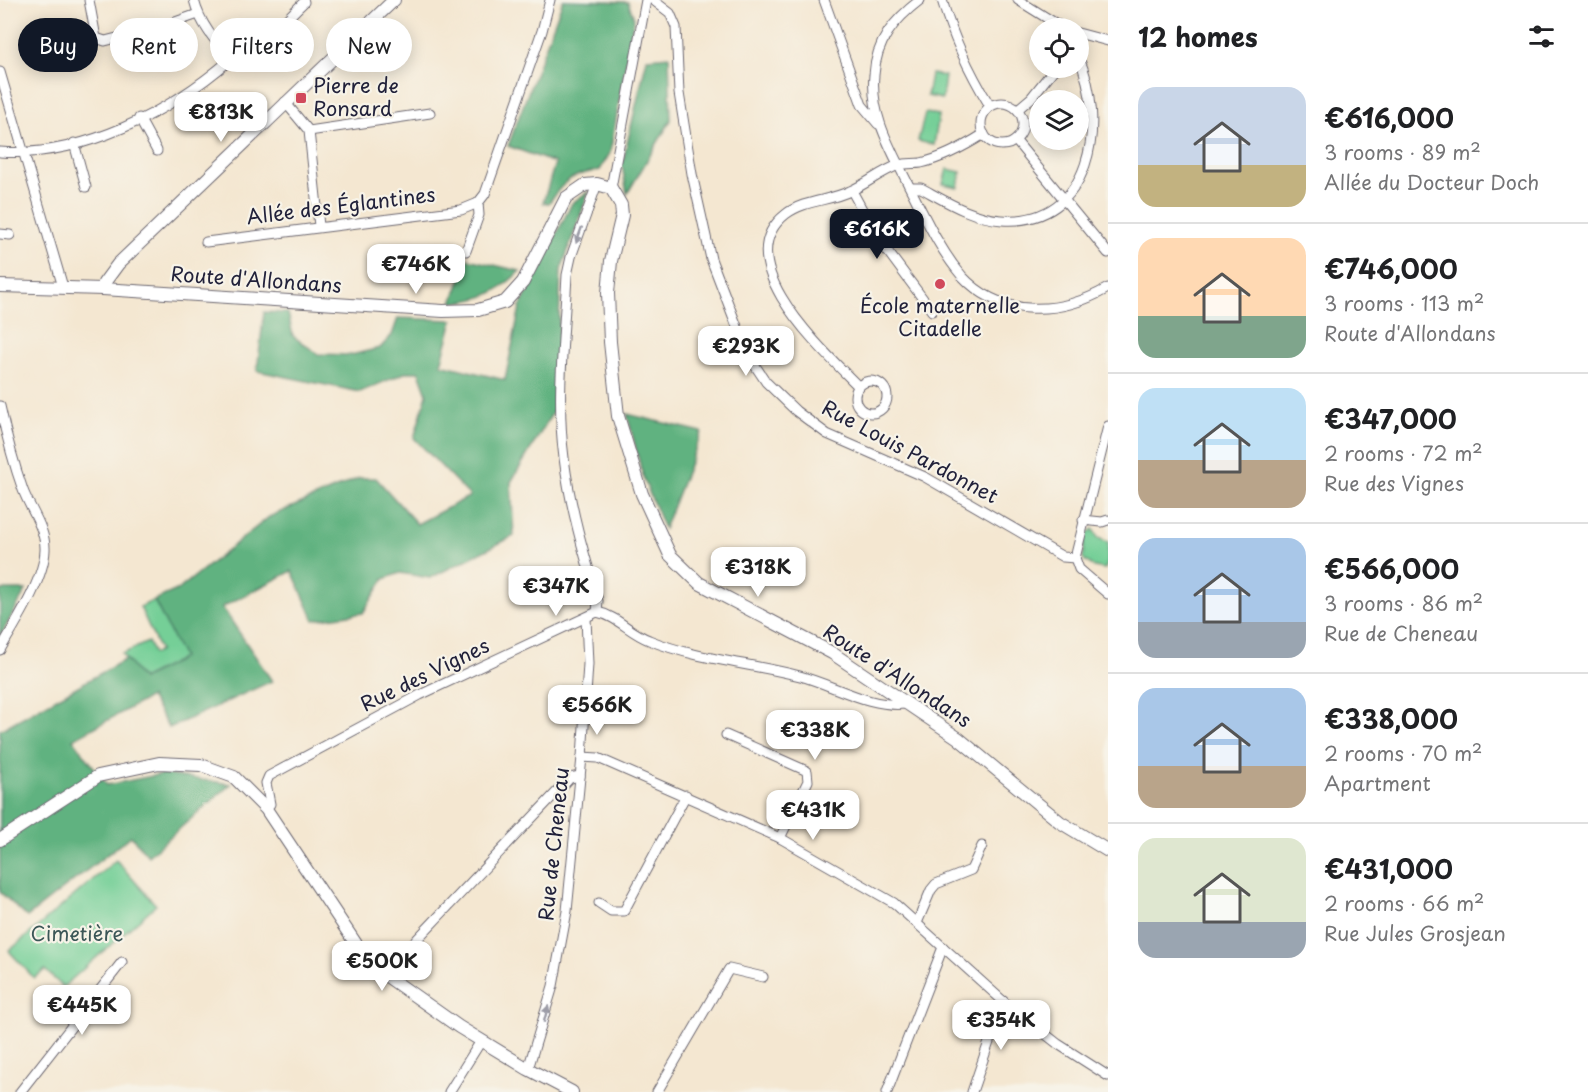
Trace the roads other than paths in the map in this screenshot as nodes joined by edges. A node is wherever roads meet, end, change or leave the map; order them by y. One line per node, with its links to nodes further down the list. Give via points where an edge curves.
1 (89, 0): 12 (street, via 96,38 105,41)
2 (195, 0): 12 (street)
3 (394, 0): 22 (main road)
4 (550, 0): 42 (street, via 485,194)
5 (646, 0): 38 (street)
6 (653, 0): 59 (street, Rue Louis Pardonnet, via 670,13 676,27 685,131 711,259 748,356 766,382 827,434 925,477 1063,557)
7 (824, 0): 27 (street, via 862,105)
8 (920, 0): 27 (street, via 898,17 884,36 878,54 874,86)
9 (942, 0): 23 (street, via 963,56)
10 (1018, 0): 14 (street)
11 (304, 2): 13 (street)
12 (198, 14): 15 (street)
13 (286, 18)
14 (1047, 18)
15 (210, 30)
16 (1089, 36): 17 (street)
17 (1108, 41)
18 (0, 72): 34 (street)
19 (216, 72): 26 (street)
20 (1047, 78): 24 (street)
21 (1088, 78): 41 (street, via 1096,96 1098,138 1085,177)
22 (285, 102): 28 (street); 52 (main road, via 118,264)
23 (990, 106): 24 (street, via 1001,102); 29 (street, via 982,116)
24 (1018, 108): 30 (street, via 1024,121)
25 (430, 113): 28 (street)
26 (139, 118): 31 (street, via 114,131); 32 (street)
27 (880, 126): 35 (street)
28 (309, 131): 43 (street)
29 (984, 134): 30 (street, via 995,144); 35 (street, via 922,162)
30 (1016, 141): 41 (street)
31 (74, 143): 34 (street); 37 (street)
32 (158, 151)
33 (0, 152): 34 (street)
34 (24, 154): 50 (street)
35 (899, 165): 39 (street); 40 (street)
36 (597, 184): 38 (main road); 52 (main road, Route d'Allondans, via 585,185 566,198 544,243 505,302 478,310); 61 (street, one-way to 61, via 571,257 561,417 575,522 598,601)
37 (86, 187)
38 (611, 188): 64 (main road, Route d'Allondans, via 622,214 608,293 618,416 642,494 670,555 699,583 832,653)
39 (910, 188): 41 (street, via 921,188 978,216 1002,220 1043,214); 51 (street, via 939,243 963,276 1000,302 1048,310 1069,307)
40 (852, 191): 53 (street, via 877,237); 54 (street, via 786,213 773,230 768,250 770,272 800,326)
41 (1066, 202): 48 (street)
42 (478, 203): 43 (street, Allée des Églantines, via 461,210); 47 (street, via 479,215)
43 (319, 226): 46 (street, Allée des Églantines)
44 (0, 234): 45 (street)
45 (10, 236)
46 (206, 242)
47 (466, 251)
48 (1108, 253)
49 (0, 286): 50 (main road, Route d'Allondans)
50 (63, 287): 52 (main road, Route d'Allondans)
51 (1108, 288)
52 (103, 289)
53 (932, 311)
54 (859, 387)
55 (0, 406): 63 (street, via 11,454 45,550 30,600)
56 (1108, 426): 57 (street)
57 (1083, 520): 58 (street); 59 (street)
58 (1108, 520)
59 (1075, 558): 60 (street, via 1079,569)
60 (1106, 589)
61 (597, 612): 62 (street, Rue des Vignes); 64 (street, via 660,644 721,662 800,676 889,706)
62 (586, 618): 66 (street, Rue de Cheneau, via 588,664); 69 (street, Rue des Vignes, via 420,695 269,776 266,783 270,804)
63 (0, 650)
64 (905, 704): 73 (main road, Route d'Allondans, via 958,738 1060,822)
65 (726, 735): 70 (street, via 807,771 808,781)
66 (582, 757): 67 (street, Rue de Cheneau); 68 (street, via 598,758)
67 (580, 777): 78 (street, via 570,778); 82 (street, Rue de Cheneau, one-way to 67, via 553,986 567,911)
68 (686, 795): 70 (street); 74 (street, via 624,911 611,911)
69 (266, 809): 71 (main road, via 234,777 201,765 159,763 98,776); 78 (main road, via 356,944)
70 (780, 838): 75 (street, via 894,903)
71 (0, 840)
72 (982, 846): 75 (street, via 971,870 936,884)
73 (1108, 851)
74 (598, 903)
75 (917, 923): 76 (street)
76 (944, 947): 80 (street); 88 (street)
77 (122, 962): 84 (street)
78 (384, 974): 81 (main road)
79 (763, 977): 87 (street, via 729,969)
80 (1003, 1001): 83 (street, via 1058,1044); 89 (street)
81 (481, 1041): 82 (main road); 85 (street)
82 (528, 1069): 86 (main road)
83 (1108, 1076)
84 (20, 1092)
85 (449, 1092)
86 (572, 1092)
87 (657, 1092)
88 (886, 1092)
89 (972, 1092)

